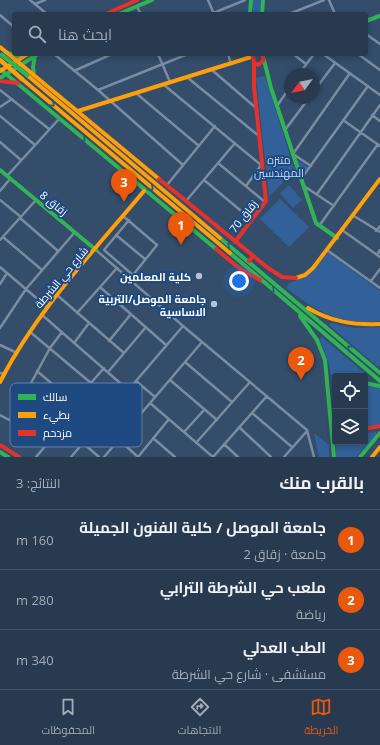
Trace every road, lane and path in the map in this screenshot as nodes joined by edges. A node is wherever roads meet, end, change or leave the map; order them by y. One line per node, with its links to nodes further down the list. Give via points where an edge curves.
1 (30, 0): 11 (street)
2 (45, 0): 11 (street)
3 (136, 0): 14 (main road)
4 (152, 0): 12 (main road)
5 (208, 0): 17 (street)
6 (245, 0): 18 (street)
7 (251, 0): 19 (main road)
8 (263, 0): 20 (main road)
9 (324, 0): 21 (street)
10 (329, 0): 22 (street)
11 (35, 4): 13 (street)
12 (137, 7): 15 (main road); 16 (street)
13 (45, 12)
14 (110, 12)
15 (125, 12)
16 (139, 12)
17 (212, 12)
18 (218, 12)
19 (250, 12)
20 (262, 12)
21 (293, 12)
22 (334, 12)
23 (0, 15): 26 (street)
24 (379, 17): 25 (main road)
25 (368, 20)
26 (12, 25)
27 (368, 35): 28 (street)
28 (380, 44)
29 (0, 47): 30 (main road)
30 (3, 53): 48 (main road); 147 (main road, one-way to 30, bridge)
31 (25, 56): 48 (main road)
32 (35, 56): 51 (main road)
33 (36, 56): 65 (main road, via 33,62)
34 (56, 56): 60 (street)
35 (108, 56): 60 (street)
36 (159, 56): 52 (street)
37 (183, 56): 52 (street)
38 (229, 56): 53 (street)
39 (250, 56): 53 (main road)
40 (252, 56): 49 (main road)
41 (263, 56): 47 (main road)
42 (296, 56): 54 (street)
43 (312, 56): 54 (street)
44 (326, 56): 50 (street)
45 (361, 56): 59 (street)
46 (0, 60): 69 (main road, bridge)
47 (264, 60): 55 (main road); 61 (main road)
48 (17, 61): 51 (main road); 57 (main road)
49 (254, 62): 55 (main road); 64 (main road)
50 (335, 62): 62 (street); 71 (street)
51 (21, 64): 63 (main road); 65 (main road)
52 (163, 64): 70 (street); 75 (street)
53 (231, 64): 58 (main road)
54 (306, 64): 56 (street)
55 (260, 65): 61 (main road); 64 (main road)
56 (303, 68)
57 (1, 70): 63 (main road)
58 (212, 70): 67 (main road); 85 (street)
59 (380, 70)
60 (74, 71): 75 (street)
61 (266, 72): 83 (main road)
62 (350, 73): 73 (street); 102 (street)
63 (6, 74): 66 (main road); 69 (main road)
64 (254, 74): 85 (main road)
65 (34, 75): 86 (main road)
66 (0, 78)
67 (188, 78): 70 (main road); 96 (street)
68 (0, 81): 69 (main road)
69 (20, 81): 89 (main road); 153 (main road, one-way to 153)
70 (170, 82): 72 (main road)
71 (320, 83)
72 (164, 84): 76 (main road); 92 (street)
73 (368, 86): 77 (street); 90 (street)
74 (0, 90): 79 (street)
75 (98, 90): 80 (street)
76 (137, 94): 80 (main road); 101 (street)
77 (380, 95)
78 (284, 96): 83 (street)
79 (12, 99): 84 (street); 93 (street)
80 (110, 102): 86 (main road); 105 (street)
81 (304, 104): 94 (street)
82 (380, 105): 87 (street)
83 (277, 106): 94 (main road)
84 (0, 107)
85 (256, 108): 96 (main road)
86 (78, 111): 113 (main road)
87 (372, 115): 91 (street); 95 (street)
88 (0, 116): 99 (street)
89 (59, 119): 93 (street); 117 (main road, one-way to 117)
90 (343, 120): 95 (street); 107 (street)
91 (380, 121)
92 (216, 126): 98 (street); 101 (street)
93 (49, 129): 99 (street)
94 (285, 130): 102 (main road)
95 (361, 132): 100 (street); 118 (street)
96 (259, 136): 106 (main road)
97 (0, 142): 103 (street)
98 (235, 142): 104 (street); 106 (street)
99 (35, 145): 103 (street)
100 (379, 145): 123 (street)
101 (199, 146): 105 (street)
102 (293, 154): 107 (street); 111 (main road)
103 (21, 160): 109 (street)
104 (218, 162): 112 (street); 115 (street)
105 (183, 165): 113 (street)
106 (261, 165): 115 (street); 122 (main road)
107 (310, 166): 111 (street)
108 (0, 170): 109 (main road, زقاق 8)
109 (9, 177): 116 (street); 120 (main road, زقاق 8)
110 (380, 178): 125 (main road)
111 (301, 179): 114 (main road)
112 (204, 180): 121 (street); 128 (street)
113 (166, 185): 121 (main road)
114 (303, 185): 118 (street); 129 (main road)
115 (246, 186): 122 (street)
116 (0, 191)
117 (144, 191): 124 (main road, شارع حي الشرطة); 153 (main road, via 239,268)
118 (316, 194): 123 (street)
119 (0, 200): 126 (street)
120 (36, 200): 126 (street); 133 (main road, زقاق 8)
121 (186, 201): 139 (main road)
122 (265, 202): 128 (main road, زقاق 70)
123 (334, 206): 129 (street)
124 (123, 216): 127 (street); 140 (main road, شارع حي الشرطة)
125 (354, 216): 131 (main road); 132 (street)
126 (20, 218): 136 (street); 143 (street)
127 (129, 220): 135 (street); 146 (street, via 157,245)
128 (252, 220): 139 (main road, زقاق 70)
129 (319, 226): 137 (main road)
130 (380, 226): 132 (street)
131 (342, 230): 137 (main road); 145 (street)
132 (376, 231): 134 (street)
133 (75, 232): 140 (main road, زقاق 8); 143 (street)
134 (380, 232)
135 (116, 235): 146 (street); 146 (street, via 104,250 133,275)
136 (3, 237): 138 (street); 151 (street)
137 (337, 238): 141 (main road)
138 (0, 240)
139 (235, 242): 144 (main road)
140 (96, 250): 149 (street); 159 (main road, شارع حي الشرطة)
141 (327, 250): 144 (main road, via 311,271 295,280 283,277); 154 (street)
142 (380, 250): 145 (street)
143 (58, 251): 151 (street)
144 (253, 256): 147 (main road)
145 (378, 256)
146 (145, 260)
147 (249, 261): 160 (main road)
148 (0, 267): 152 (street)
149 (117, 268): 156 (street); 168 (street)
150 (380, 269): 154 (street)
151 (42, 270): 158 (street)
152 (7, 273): 155 (street); 158 (street)
153 (262, 281): 161 (main road, one-way to 161)
154 (371, 281): 157 (street)
155 (0, 284)
156 (100, 287): 163 (street); 165 (street)
157 (380, 288)
158 (26, 289): 162 (street); 170 (street)
159 (56, 295): 162 (main road, شارع حي الشرطة); 163 (street)
160 (289, 295): 167 (main road, via 320,316 334,322 358,326); 186 (main road, one-way to 160)
161 (286, 302): 189 (main road); 240 (main road, via 309,327 324,354)
162 (47, 306): 164 (main road, شارع حي الشرطة)
163 (77, 313): 166 (street)
164 (41, 314): 171 (main road, شارع حي الشرطة); 172 (street)
165 (131, 314): 169 (street); 173 (street)
166 (89, 323): 173 (street); 175 (street)
167 (380, 324)
168 (183, 326): 174 (street); 177 (street)
169 (146, 327): 177 (street); 180 (street)
170 (0, 328)
171 (30, 331): 178 (street); 179 (main road, شارع حي الشرطة)
172 (62, 332): 175 (street); 178 (street)
173 (109, 341): 180 (street)
174 (202, 342): 181 (street); 191 (street)
175 (74, 343): 182 (street)
176 (0, 345): 179 (street)
177 (166, 345): 188 (street)
178 (50, 348): 183 (street); 194 (street)
179 (15, 352): 185 (main road, شارع حي الشرطة)
180 (124, 353): 184 (street)
181 (186, 362): 187 (street); 202 (street)
182 (104, 368): 184 (street); 194 (street)
183 (37, 371): 192 (street); 193 (street)
184 (108, 372): 195 (street)
185 (2, 373): 190 (main road, شارع حي الشرطة)
186 (380, 373)
187 (170, 380): 201 (street); 204 (street)
188 (136, 381): 196 (street)
189 (380, 381)
190 (0, 382)
191 (250, 382): 200 (street); 202 (street)
192 (31, 383)
193 (51, 383)
194 (91, 383)
195 (120, 383)
196 (138, 383)
197 (368, 384): 199 (main road)
198 (142, 386): 201 (street)
199 (380, 386)
200 (267, 396): 206 (street); 214 (street)
201 (155, 397): 203 (street)
202 (233, 402): 210 (street)
203 (150, 403): 205 (street); 208 (street)
204 (204, 410): 210 (street); 215 (street)
205 (142, 413)
206 (252, 413): 212 (street); 226 (street)
207 (0, 416): 209 (street)
208 (169, 419): 215 (street); 217 (street)
209 (10, 420)
210 (217, 420): 218 (street)
211 (380, 426): 213 (main road)
212 (239, 428): 219 (street); 237 (street)
213 (368, 428)
214 (307, 430): 226 (street); 239 (street)
215 (184, 432): 218 (street)
216 (380, 433): 241 (main road)
217 (153, 438): 233 (street); 234 (street)
218 (196, 443): 235 (street)
219 (224, 444): 235 (street); 236 (street)
220 (0, 445): 228 (main road)
221 (44, 447): 229 (street)
222 (80, 447): 230 (street)
223 (88, 447): 231 (street)
224 (113, 447): 232 (street)
225 (127, 447): 233 (street)
226 (292, 447): 238 (street)
227 (380, 447): 242 (main road)
228 (19, 457)
229 (36, 457)
230 (71, 457)
231 (99, 457)
232 (104, 457)
233 (138, 457)
234 (175, 457)
235 (212, 457)
236 (238, 457)
237 (271, 457)
238 (284, 457)
239 (314, 457)
240 (334, 457)
241 (360, 457)
242 (372, 457)

